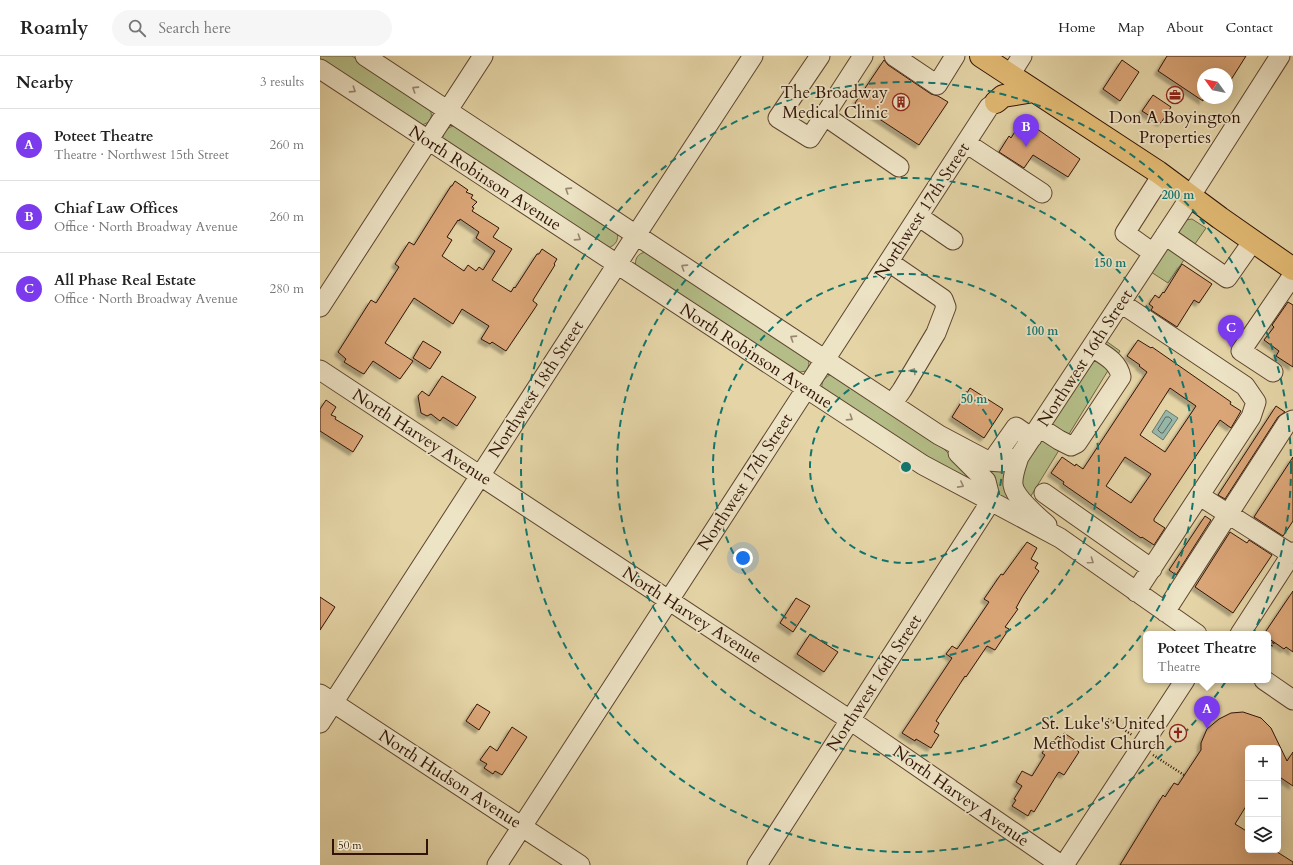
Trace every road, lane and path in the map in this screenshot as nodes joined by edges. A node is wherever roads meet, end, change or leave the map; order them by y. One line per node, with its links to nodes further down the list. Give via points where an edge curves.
1 (364, 56): 15 (street, North Robinson Avenue, one-way to 1)
2 (483, 56): 15 (street)
3 (754, 56): 24 (street, Northwest 18th Street)
4 (820, 56): 16 (street, via 778,118 810,138)
5 (863, 56): 16 (street)
6 (894, 56): 7 (street, via 937,85)
7 (955, 56)
8 (982, 56): 12 (main road)
9 (1022, 56): 12 (street)
10 (1280, 56): 22 (street, Northwest 16th Street)
11 (320, 69): 17 (street, North Robinson Avenue, one-way to 17)
12 (1010, 75): 13 (main road)
13 (1034, 91): 14 (main road, via 1003,96); 20 (main road)
14 (996, 102): 18 (street, Northwest 17th Street, via 989,107)
15 (447, 110): 17 (street); 24 (street, North Robinson Avenue, one-way to 15)
16 (825, 116): 19 (street)
17 (428, 140): 30 (street, North Robinson Avenue, one-way to 30); 34 (street)
18 (966, 143): 21 (street); 23 (street, Northwest 17th Street)
19 (899, 166)
20 (1162, 175): 22 (main road); 28 (street, via 1125,233)
21 (1042, 193)
22 (1190, 195): 25 (street, Northwest 16th Street); 27 (main road)
23 (918, 216): 26 (street); 29 (street, Northwest 17th Street)
24 (636, 235): 30 (street, Northwest 18th Street); 36 (street, North Robinson Avenue, one-way to 24)
25 (1165, 235): 27 (street, via 1227,278); 28 (street, Northwest 16th Street)
26 (953, 240)
27 (1253, 241): 31 (main road)
28 (1153, 253): 33 (street, Northwest 16th Street)
29 (889, 262): 36 (street, Northwest 17th Street); 40 (street, one-way to 29, via 936,333 946,307 943,299)
30 (617, 264): 39 (street, North Robinson Avenue); 46 (street, Northwest 18th Street)
31 (1293, 269)
32 (1293, 275): 38 (street, via 1241,350)
33 (1121, 303): 35 (street, Northwest 16th Street); 48 (street, via 1245,386 1256,402 1251,417)
34 (320, 307)
35 (1092, 347): 42 (street, Northwest 16th Street); 42 (street, via 1112,360 1119,368 1121,377 1077,444 1071,446)
36 (825, 360): 39 (street, Northwest 17th Street); 40 (street, North Robinson Avenue)
37 (320, 370): 46 (street, North Harvey Avenue)
38 (1273, 372)
39 (806, 389): 49 (street, North Robinson Avenue, one-way to 49, via 923,465); 55 (street, Northwest 17th Street)
40 (892, 404): 43 (street, North Robinson Avenue)
41 (1293, 420): 50 (street, via 1287,423)
42 (1035, 432): 44 (street, Northwest 16th Street); 45 (street, via 1016,427)
43 (939, 435): 45 (street); 49 (street, via 983,477 989,488)
44 (1019, 457): 45 (street); 51 (street, Northwest 16th Street, via 1013,478 1014,490)
45 (992, 462)
46 (480, 476): 55 (street, North Harvey Avenue); 63 (street, Northwest 18th Street)
47 (1044, 493): 53 (street)
48 (1200, 496): 50 (street); 53 (street)
49 (991, 501): 51 (street, North Robinson Avenue); 65 (street, Northwest 16th Street)
50 (1228, 514): 52 (street); 56 (street)
51 (1060, 538): 54 (street, North Robinson Avenue, one-way to 54)
52 (1292, 553): 58 (street)
53 (1150, 572): 54 (street)
54 (1136, 592): 56 (street, North Robinson Avenue)
55 (669, 599): 65 (street, North Harvey Avenue); 67 (street, Northwest 17th Street)
56 (1164, 612): 57 (street, North Robinson Avenue)
57 (1192, 631)
58 (1242, 631)
59 (1274, 642): 60 (path)
60 (1271, 646)
61 (1183, 683): 71 (street)
62 (1268, 683): 64 (street)
63 (327, 698): 66 (street, Northwest 18th Street); 67 (street, North Hudson Avenue)
64 (1293, 700)
65 (850, 720): 70 (street, Northwest 16th Street); 71 (street, North Harvey Avenue)
66 (320, 723)
67 (522, 827): 68 (street, Northwest 17th Street); 69 (street, North Hudson Avenue)
68 (497, 865)
69 (580, 865)
70 (757, 865)
71 (1063, 865)

